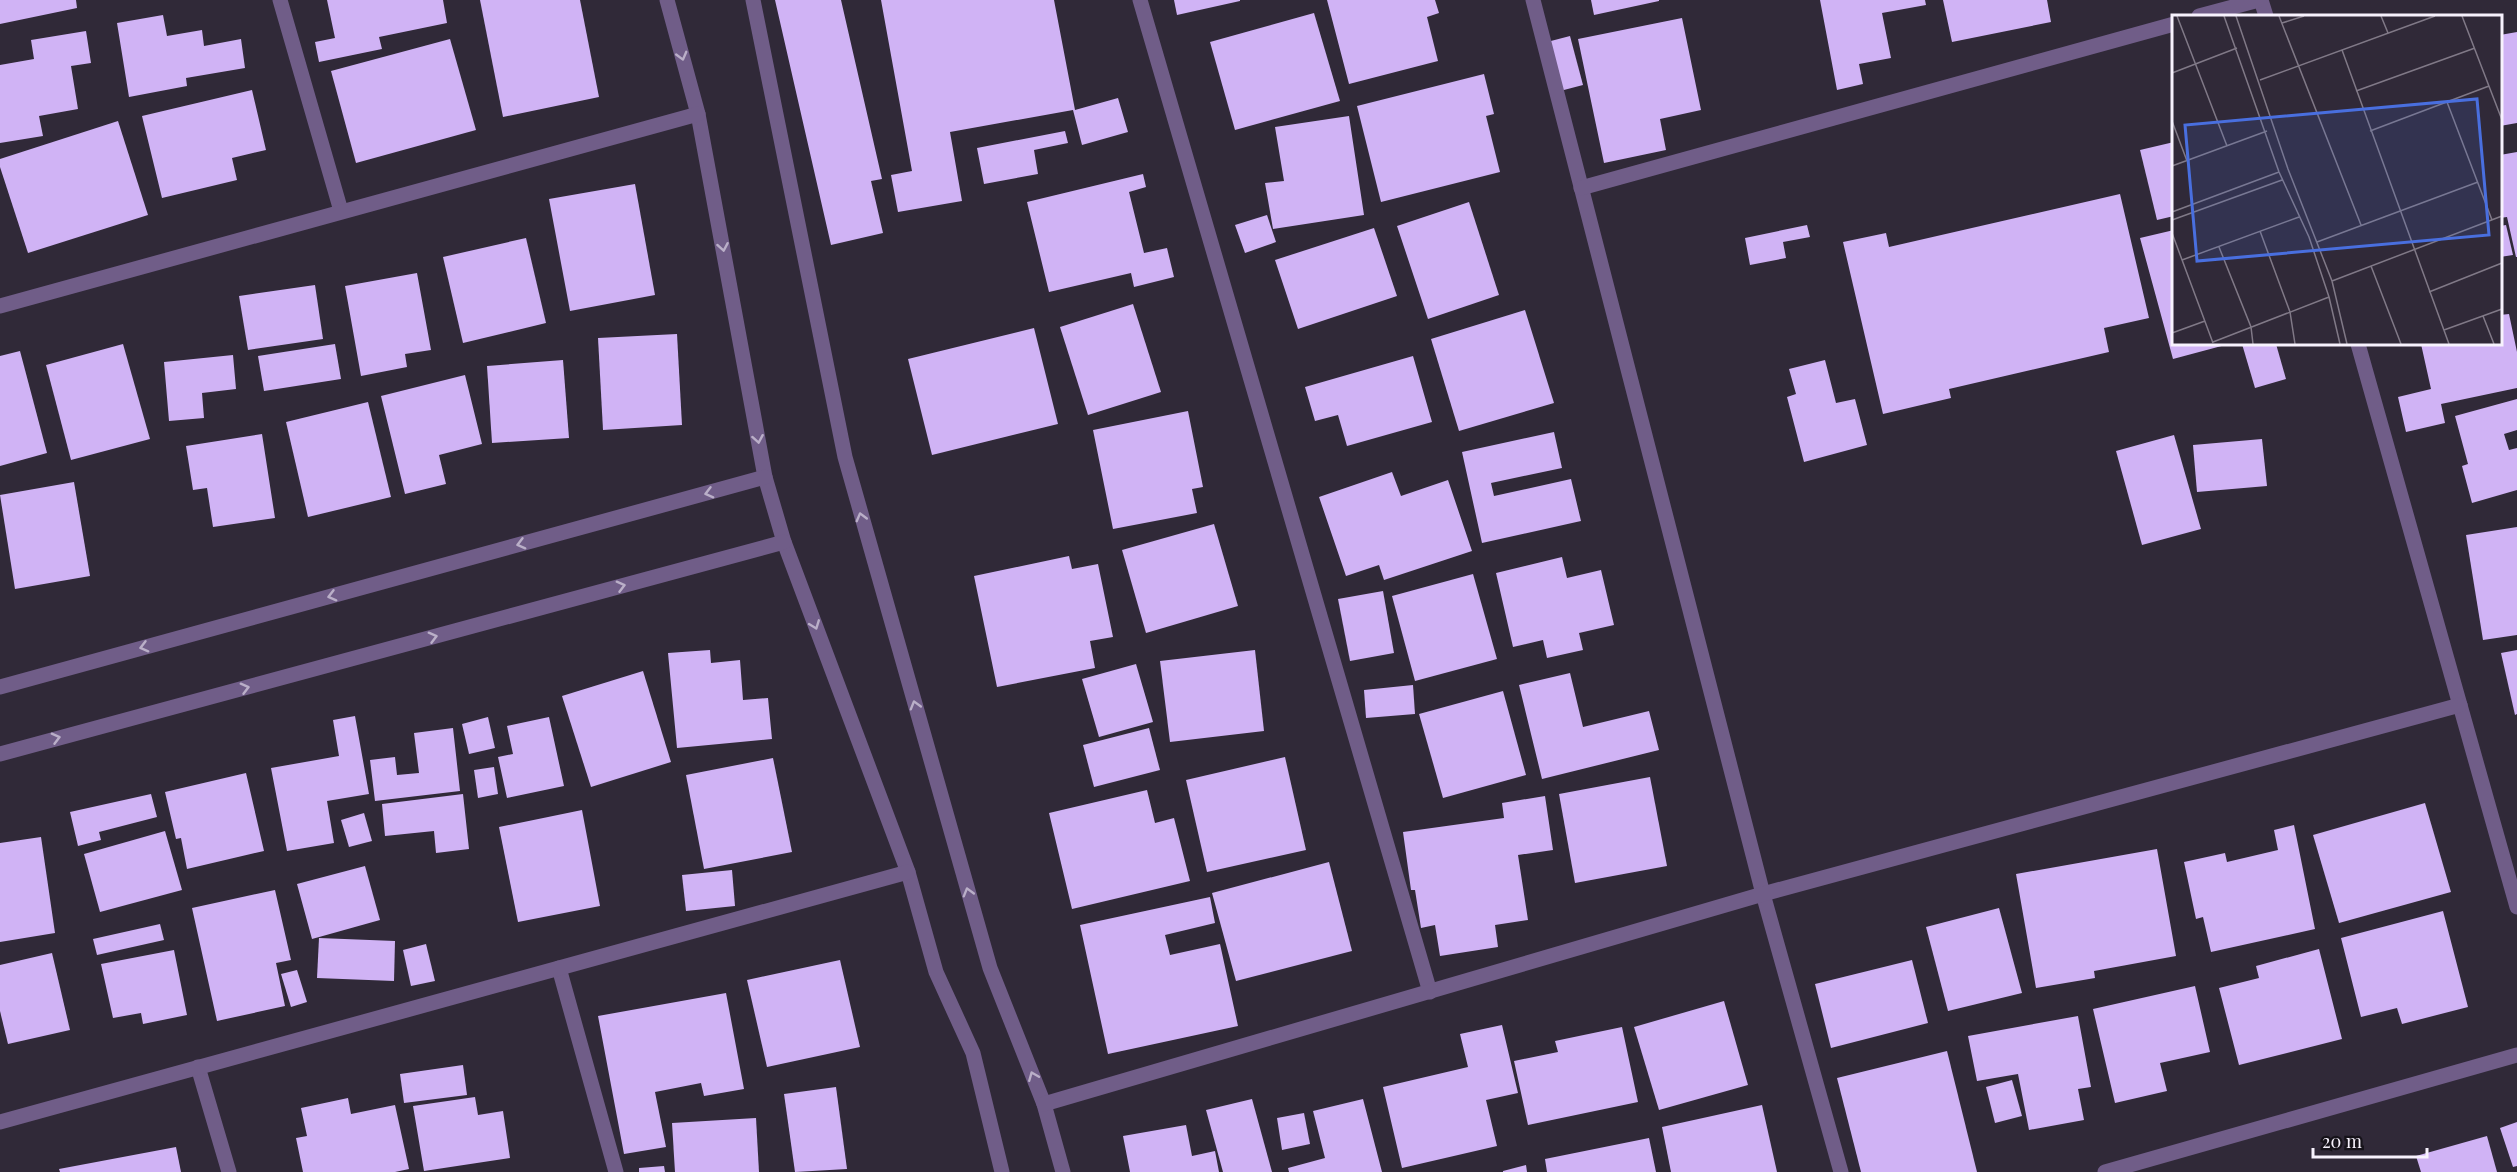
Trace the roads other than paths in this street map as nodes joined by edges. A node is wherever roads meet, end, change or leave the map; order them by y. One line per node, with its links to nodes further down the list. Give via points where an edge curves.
1 (280, 0): 12 (street)
2 (667, 0): 10 (street, one-way to 10)
3 (753, 0): 27 (street, one-way to 3, via 990,968 845,457)
4 (1140, 0): 24 (street)
5 (1533, 0): 11 (street)
6 (2260, 0): 7 (street); 8 (street)
7 (2203, 15)
8 (2266, 15)
9 (2172, 25): 11 (street)
10 (698, 114): 12 (street); 15 (street, one-way to 15)
11 (1581, 188): 21 (street)
12 (341, 211): 13 (street)
13 (0, 306)
14 (2358, 345): 18 (street)
15 (765, 477): 16 (street); 17 (street, one-way to 17)
16 (784, 542): 19 (street, one-way to 16); 20 (street, one-way to 20)
17 (0, 687)
18 (2460, 705): 21 (street); 22 (street)
19 (0, 754)
20 (908, 872): 23 (street); 31 (street, via 936,972 973,1053)
21 (1763, 894): 24 (street); 33 (street)
22 (2517, 907)
23 (559, 968): 26 (street); 30 (street)
24 (1430, 992): 27 (street)
25 (2517, 1055): 34 (street)
26 (198, 1067): 28 (street); 29 (street)
27 (1044, 1104): 32 (street)
28 (0, 1122)
29 (229, 1172)
30 (616, 1172)
31 (1002, 1172)
32 (1063, 1172)
33 (1841, 1172)
34 (2105, 1172)

